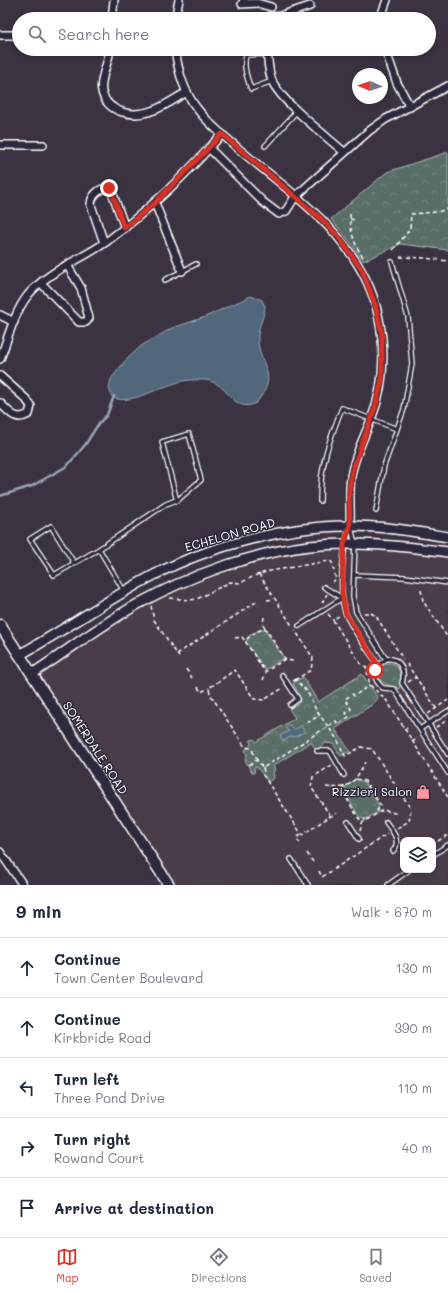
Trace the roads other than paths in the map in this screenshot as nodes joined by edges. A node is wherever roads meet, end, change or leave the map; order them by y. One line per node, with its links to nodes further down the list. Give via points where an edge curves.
1 (114, 0): 7 (street)
2 (179, 0): 8 (street)
3 (244, 0): 5 (street, via 242,4)
4 (387, 0): 10 (street)
5 (270, 3)
6 (310, 6): 9 (street)
7 (113, 12)
8 (176, 12)
9 (292, 12)
10 (383, 12)
11 (12, 35): 12 (street)
12 (0, 36)
13 (108, 56): 20 (street, via 102,91 110,106 124,112 147,113)
14 (176, 56): 20 (street, via 181,79)
15 (246, 56): 18 (lane, via 247,78 252,89)
16 (269, 56): 18 (street)
17 (387, 56): 21 (street, via 397,83)
18 (272, 81): 22 (street)
19 (448, 86): 21 (street)
20 (187, 92): 23 (street, via 200,112)
21 (410, 107): 28 (street, via 386,119)
22 (298, 110): 26 (lane); 28 (street)
23 (222, 134): 27 (street); 29 (street)
24 (0, 145): 25 (street)
25 (43, 145)
26 (265, 146)
27 (209, 148): 29 (street, via 263,202 279,214 286,211); 30 (street)
28 (344, 152): 29 (street)
29 (295, 197): 44 (street, via 320,218 346,246 362,270 374,300 382,334 383,365 379,394)
30 (155, 203): 31 (street); 36 (street)
31 (124, 228): 32 (street); 32 (street, via 111,189 100,190 91,205)
32 (104, 243): 35 (street)
33 (392, 262): 45 (lane, via 408,316 412,364 404,409)
34 (196, 264): 36 (lane)
35 (66, 265): 38 (street); 38 (street, via 81,288 89,318 86,322 79,322)
36 (182, 271): 37 (lane)
37 (165, 280)
38 (41, 283): 40 (street, via 26,299)
39 (0, 315): 40 (street)
40 (14, 322): 41 (street)
41 (0, 359)
42 (0, 376): 43 (street, via 31,406 29,414 21,418)
43 (0, 404)
44 (371, 420): 45 (lane); 47 (lane, via 342,408 325,452 320,481); 49 (street, via 352,471 349,492)
45 (397, 430): 48 (lane, via 384,466)
46 (177, 501): 46 (lane, via 162,442 189,434 201,480); 53 (lane, via 166,504)
47 (320, 501)
48 (376, 511)
49 (350, 526): 50 (street, ECHELON ROAD); 51 (lane); 52 (lane); 59 (street, ECHELON ROAD, via 310,528 273,534 210,551 183,561)
50 (448, 537)
51 (344, 544): 52 (street); 60 (lane); 66 (street, via 284,550 220,568 164,591 137,605)
52 (355, 544): 54 (street); 56 (lane)
53 (99, 549): 55 (lane); 59 (lane)
54 (448, 552)
55 (74, 563): 55 (lane, via 51,526 30,539 54,575)
56 (354, 575): 57 (lane, via 405,577); 64 (lane, via 353,596 356,612)
57 (448, 583)
58 (324, 587): 60 (lane)
59 (124, 592): 63 (street, ECHELON ROAD)
60 (342, 598): 62 (lane); 65 (lane, via 346,614)
61 (0, 625): 63 (main road, SOMERDALE ROAD)
62 (299, 626)
63 (19, 655): 66 (main road, SOMERDALE ROAD)
64 (386, 659): 65 (lane); 70 (lane, via 396,660 403,668 402,683)
65 (378, 665): 71 (lane, via 375,675 379,685 394,689)
66 (32, 674): 86 (main road, SOMERDALE ROAD)
67 (282, 675): 68 (lane, via 298,700)
68 (290, 705)
69 (448, 711): 70 (lane)
70 (428, 724): 71 (lane); 73 (lane)
71 (420, 729): 74 (lane)
72 (317, 752): 75 (lane, via 330,751)
73 (448, 754)
74 (448, 773)
75 (344, 775)
76 (348, 822): 78 (lane)
77 (386, 822): 80 (lane, via 396,838 397,845)
78 (359, 839)
79 (448, 845): 82 (lane)
80 (393, 851)
81 (0, 852): 85 (street)
82 (436, 852)
83 (291, 859): 87 (lane)
84 (405, 873): 88 (lane)
85 (23, 885)
86 (169, 885)
87 (308, 885)
88 (388, 885)

